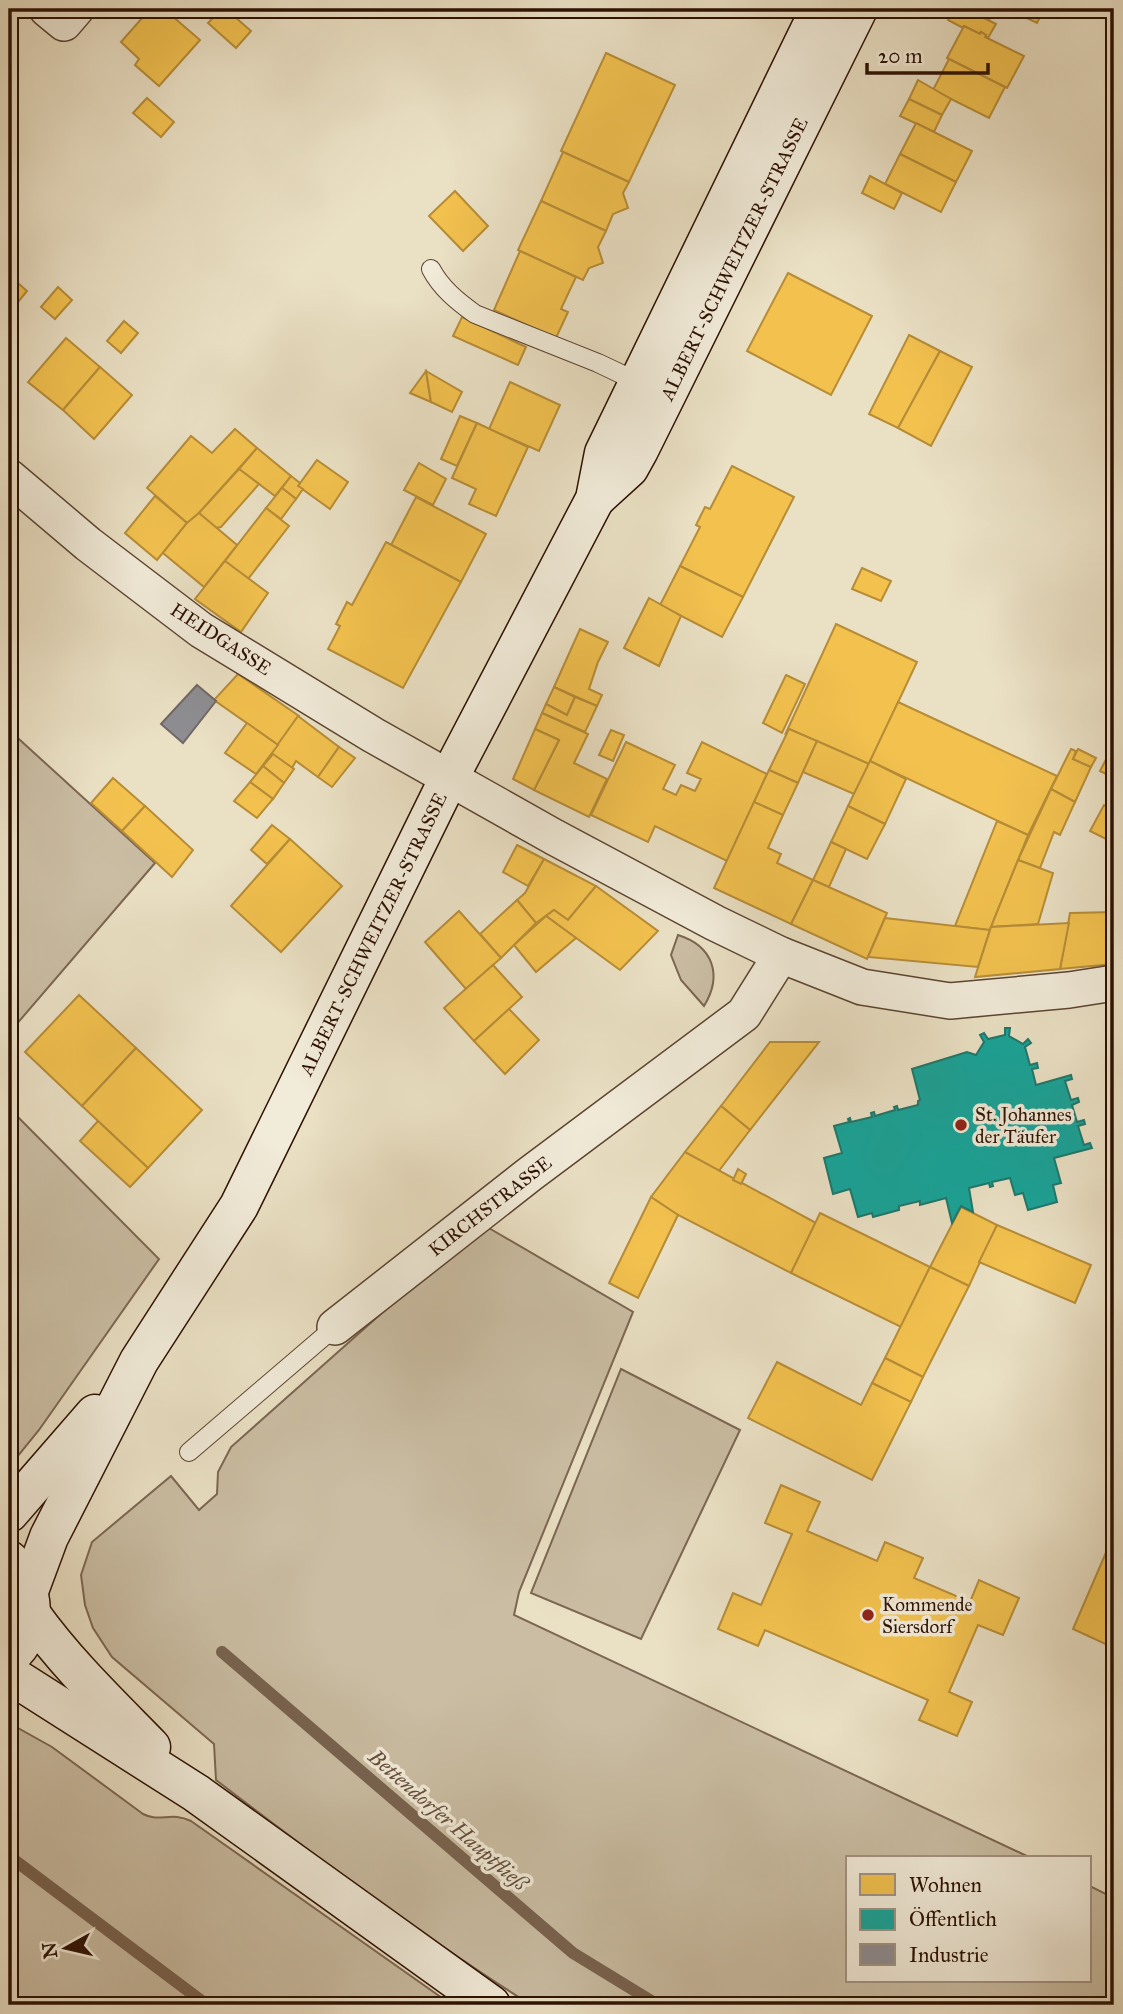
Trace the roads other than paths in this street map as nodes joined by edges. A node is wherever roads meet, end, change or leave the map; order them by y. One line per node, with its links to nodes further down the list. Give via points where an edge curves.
1 (47, 9): 2 (street, via 64,23)
2 (76, 9)
3 (820, 9): 6 (main road, ALBERT-SCHWEITZER-STRASSE)
4 (858, 9): 8 (main road, ALBERT-SCHWEITZER-STRASSE, via 639,450 629,468)
5 (431, 269): 6 (lane, via 437,282 475,313)
6 (638, 382): 8 (main road, ALBERT-SCHWEITZER-STRASSE, via 604,453)
7 (9, 477): 9 (street, HEIDGASSE, via 201,630)
8 (595, 499): 9 (main road, ALBERT-SCHWEITZER-STRASSE)
9 (449, 778): 10 (street); 13 (main road, ALBERT-SCHWEITZER-STRASSE, via 239,1206)
10 (781, 955): 11 (street, via 862,987 950,1001); 12 (street, KIRCHSTRASSE, via 744,1014)
11 (1114, 983)
12 (335, 1327): 14 (lane, KIRCHSTRASSE)
13 (139, 1361): 15 (main road, ALBERT-SCHWEITZER-STRASSE); 17 (main road, ALBERT-SCHWEITZER-STRASSE, via 49,1537)
14 (189, 1452)
15 (9, 1513)
16 (9, 1560): 17 (main road, via 18,1569)
17 (30, 1603): 18 (main road, ALBERT-SCHWEITZER-STRASSE, via 23,1641); 20 (main road, via 47,1636 83,1678)
18 (9, 1657)
19 (9, 1674): 20 (main road)
20 (196, 1793): 21 (main road)
21 (491, 2005)

